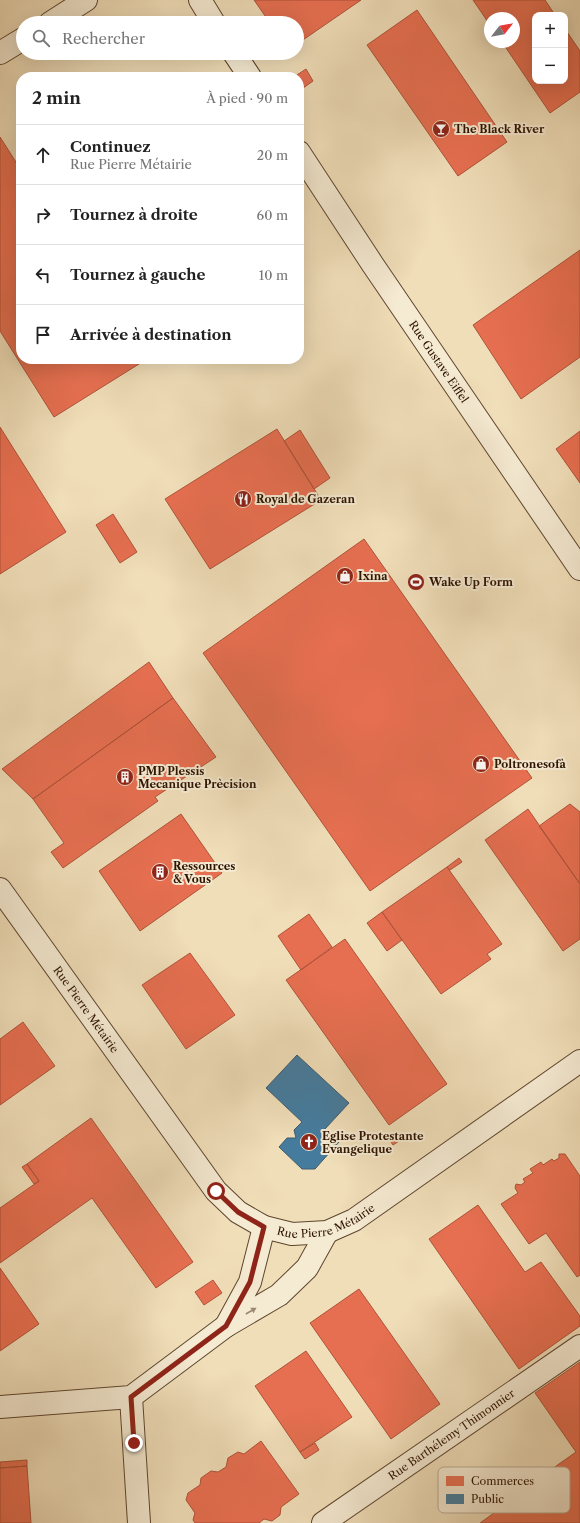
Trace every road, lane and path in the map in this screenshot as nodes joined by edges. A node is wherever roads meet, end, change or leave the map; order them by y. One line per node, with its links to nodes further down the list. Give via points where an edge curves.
1 (86, 0): 3 (street)
2 (200, 0): 4 (street)
3 (61, 16)
4 (210, 16)
5 (16, 43): 6 (street)
6 (0, 53)
7 (239, 60): 8 (street)
8 (247, 72)
9 (304, 160): 10 (street, Rue Gustave Eiffel)
10 (580, 569)
11 (0, 888): 13 (street, Rue Pierre Métairie, via 216,1191 238,1212)
12 (577, 1069): 14 (street, Rue Pierre Métairie, via 354,1220)
13 (264, 1227): 14 (street, Rue Pierre Métairie, via 292,1234); 15 (street, via 250,1282)
14 (327, 1232): 15 (street, one-way to 14, via 279,1295 307,1268)
15 (226, 1326): 17 (street)
16 (580, 1346): 20 (street, Rue Barthélemy Thimonnier)
17 (131, 1397): 18 (street); 19 (street)
18 (0, 1407)
19 (139, 1523)
20 (323, 1523)

